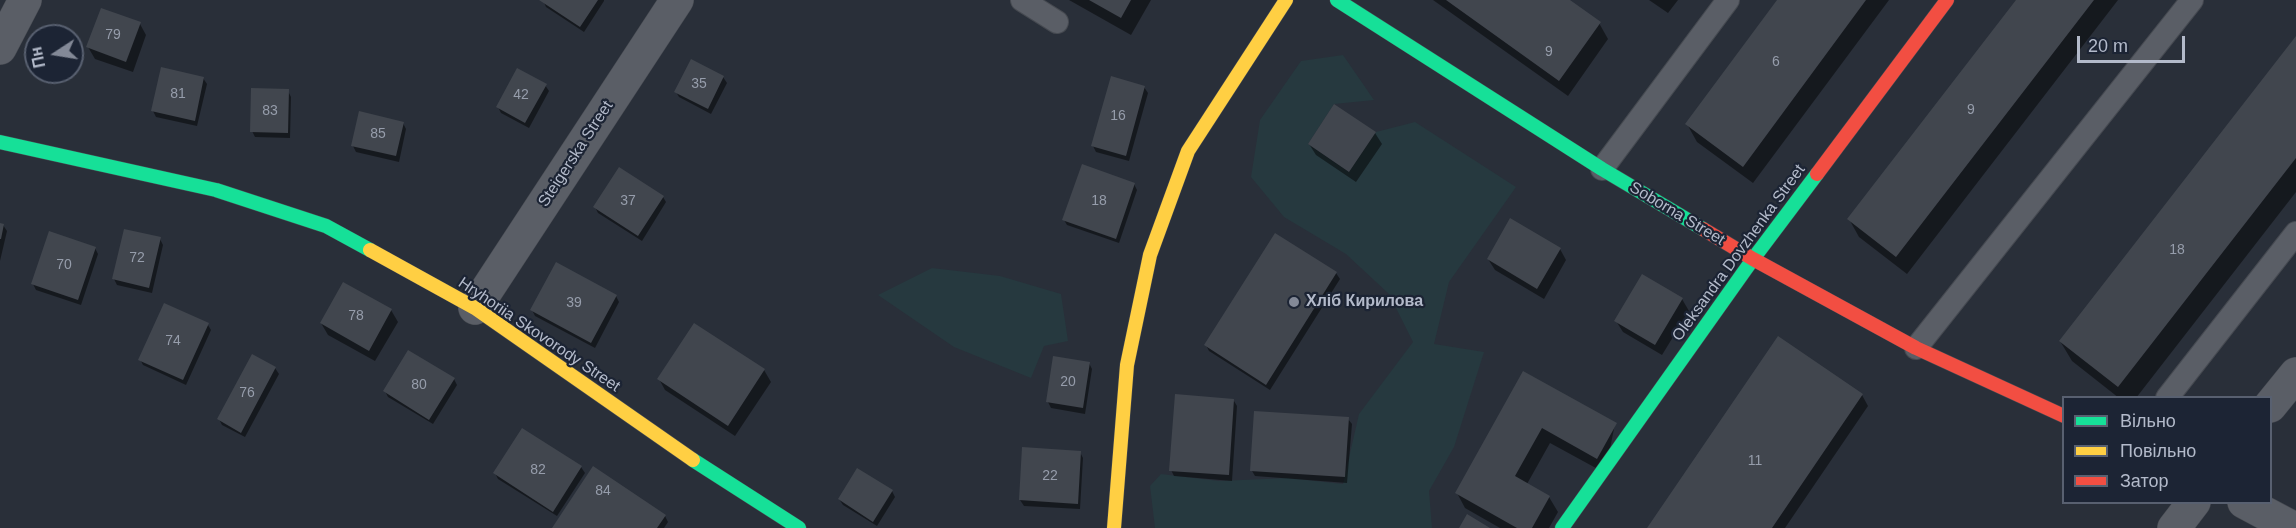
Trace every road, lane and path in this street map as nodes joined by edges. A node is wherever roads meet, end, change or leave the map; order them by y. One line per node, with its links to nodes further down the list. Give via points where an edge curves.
1 (25, 0): 10 (street)
2 (677, 0): 15 (street, Steigerska Street)
3 (1022, 0): 9 (lane)
4 (1286, 0): 24 (street, via 1188,151 1150,255 1127,365)
5 (1337, 0): 12 (street, Soborna Street)
6 (1728, 0): 12 (lane)
7 (1947, 0): 14 (street, Oleksandra Dovzhenka Street)
8 (2192, 0): 16 (lane)
9 (1057, 22)
10 (0, 48)
11 (0, 142): 15 (street, Hryhoriia Skovorody Street, via 216,190 326,226)
12 (1602, 169): 14 (street, Soborna Street)
13 (2296, 233): 18 (lane)
14 (1753, 259): 16 (street, Soborna Street); 25 (street, Oleksandra Dovzhenka Street)
15 (475, 308): 23 (street, Hryhoriia Skovorody Street, via 686,455)
16 (1916, 348): 20 (street, Soborna Street)
17 (2296, 374): 19 (street)
18 (2169, 396)
19 (2272, 405)
20 (2062, 415)
21 (2192, 504): 26 (street)
22 (2248, 504): 27 (street)
23 (799, 528)
24 (1114, 528)
25 (1562, 528)
26 (2174, 528)
27 (2294, 528)

